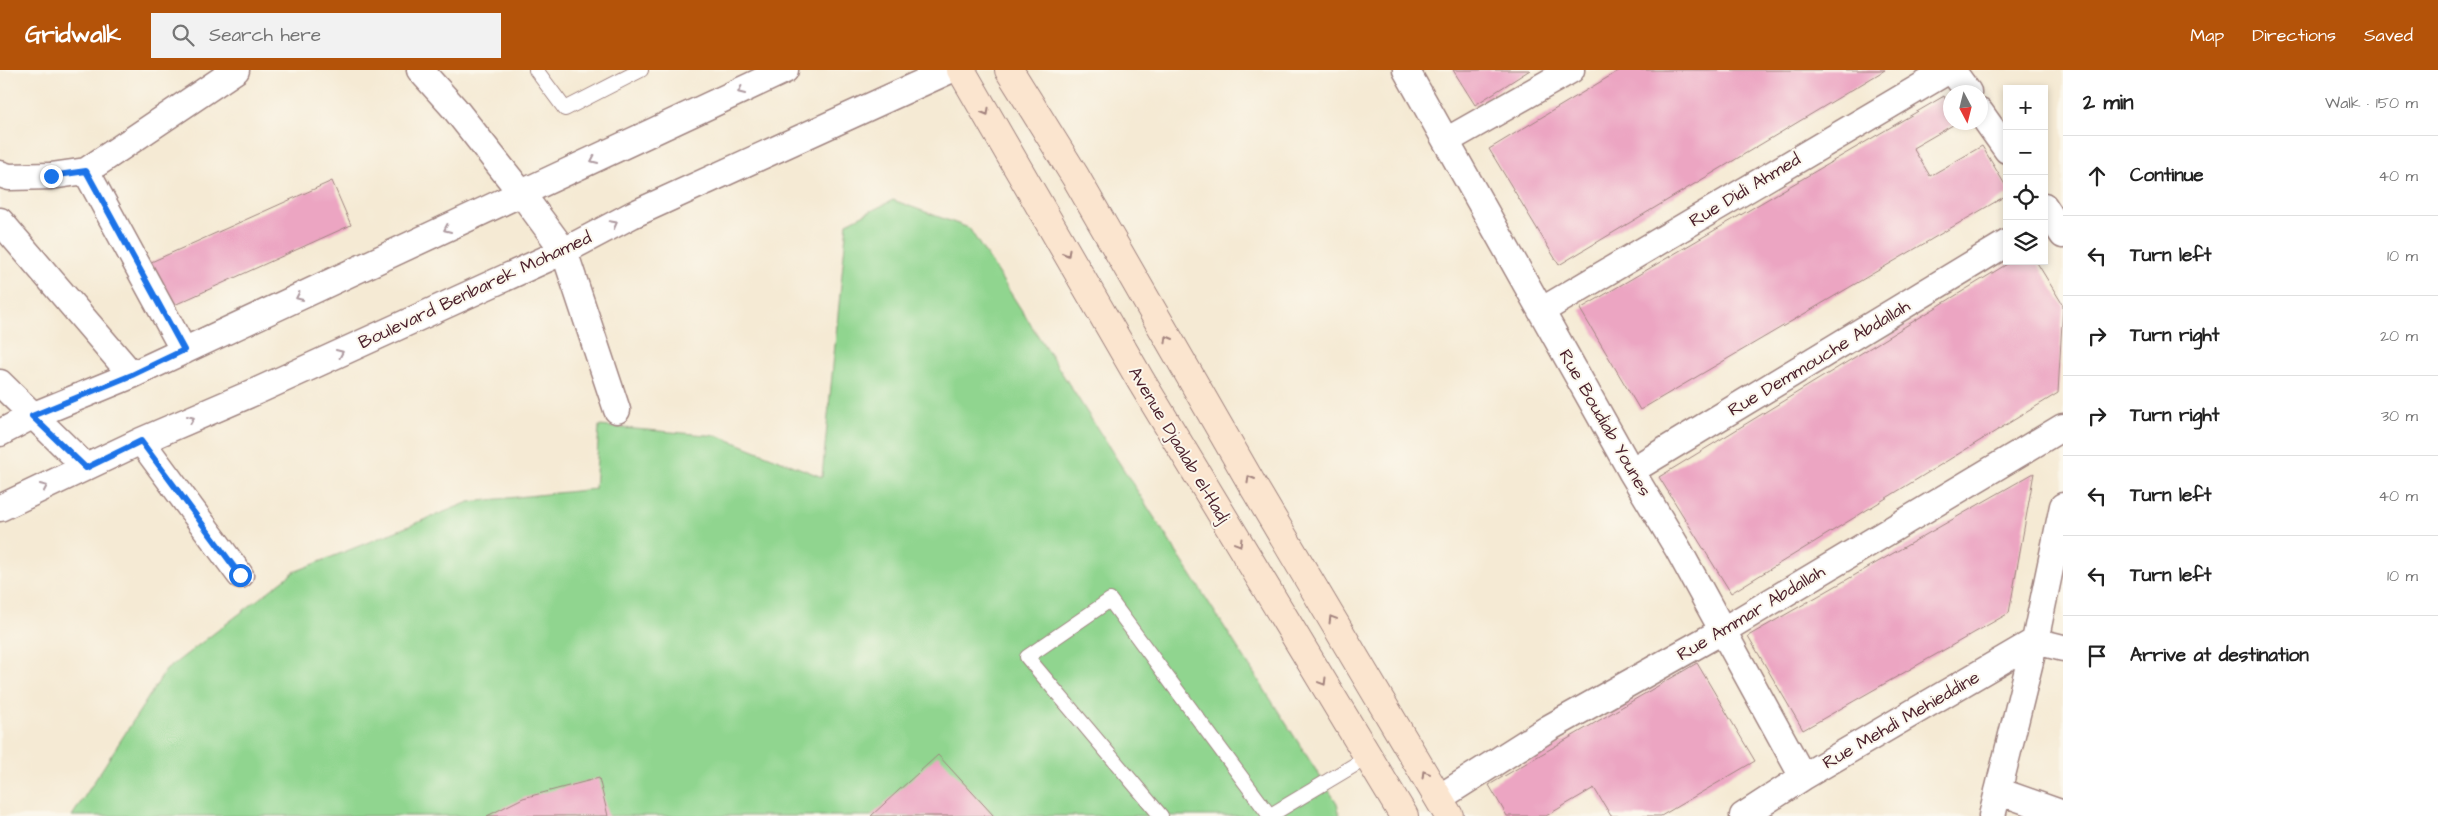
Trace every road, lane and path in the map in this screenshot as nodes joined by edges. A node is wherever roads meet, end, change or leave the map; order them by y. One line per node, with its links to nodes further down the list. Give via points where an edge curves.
1 (236, 70): 16 (street)
2 (420, 70): 18 (street)
3 (536, 70): 4 (lane, via 565,109)
4 (641, 70)
5 (785, 70): 18 (street, one-way to 18)
6 (950, 70): 21 (street, Boulevard Benbarek Mohamed, one-way to 6, via 632,215)
7 (962, 70): 39 (main road, Avenue Djaalab el-Hadj, one-way to 39, via 1141,381)
8 (1009, 70): 42 (main road, one-way to 8, via 1075,176)
9 (1406, 70): 14 (street, Rue Boudiab Younes)
10 (1571, 70): 14 (street)
11 (1951, 70): 12 (street); 22 (street, Rue Didi Ahmed)
12 (1963, 85)
13 (1988, 123): 15 (street)
14 (1446, 140): 22 (street, Rue Boudiab Younes)
15 (2003, 144)
16 (86, 171): 17 (street, via 51,176 8,177); 23 (street)
17 (0, 174)
18 (522, 194): 21 (street); 23 (street, one-way to 23)
19 (0, 221): 24 (street)
20 (2003, 245): 32 (street, Rue Demmouche Abdallah)
21 (564, 251): 26 (street); 30 (street, Boulevard Benbarek Mohamed, one-way to 21)
22 (1541, 310): 32 (street, Rue Boudiab Younes)
23 (184, 350): 24 (street)
24 (132, 375): 27 (street)
25 (0, 383): 27 (street)
26 (617, 410)
27 (32, 416): 29 (street); 31 (street)
28 (2063, 426): 36 (street, Rue Ammar Abdallah)
29 (0, 433)
30 (141, 441): 31 (street, Boulevard Benbarek Mohamed); 35 (street)
31 (86, 468): 34 (street, Boulevard Benbarek Mohamed, one-way to 31)
32 (1631, 471): 36 (street, Rue Boudiab Younes, via 1678,549)
33 (2063, 506): 37 (street)
34 (0, 508)
35 (240, 575)
36 (1722, 632): 40 (street, Rue Boudiab Younes); 42 (street, Rue Ammar Abdallah, via 1549,728)
37 (2035, 641): 38 (street); 40 (street, Rue Mehdi Mehieddine); 41 (street)
38 (2063, 648)
39 (1368, 757): 45 (lane); 46 (main road, Avenue Djaalab el-Hadj)
40 (1803, 777): 47 (street, Rue Mehdi Mehieddine)
41 (1995, 804): 43 (street)
42 (1444, 807)
43 (2063, 814)
44 (1162, 816): 45 (lane, via 1027,658 1110,600)
45 (1269, 816)
46 (1404, 816)
47 (1743, 816)

